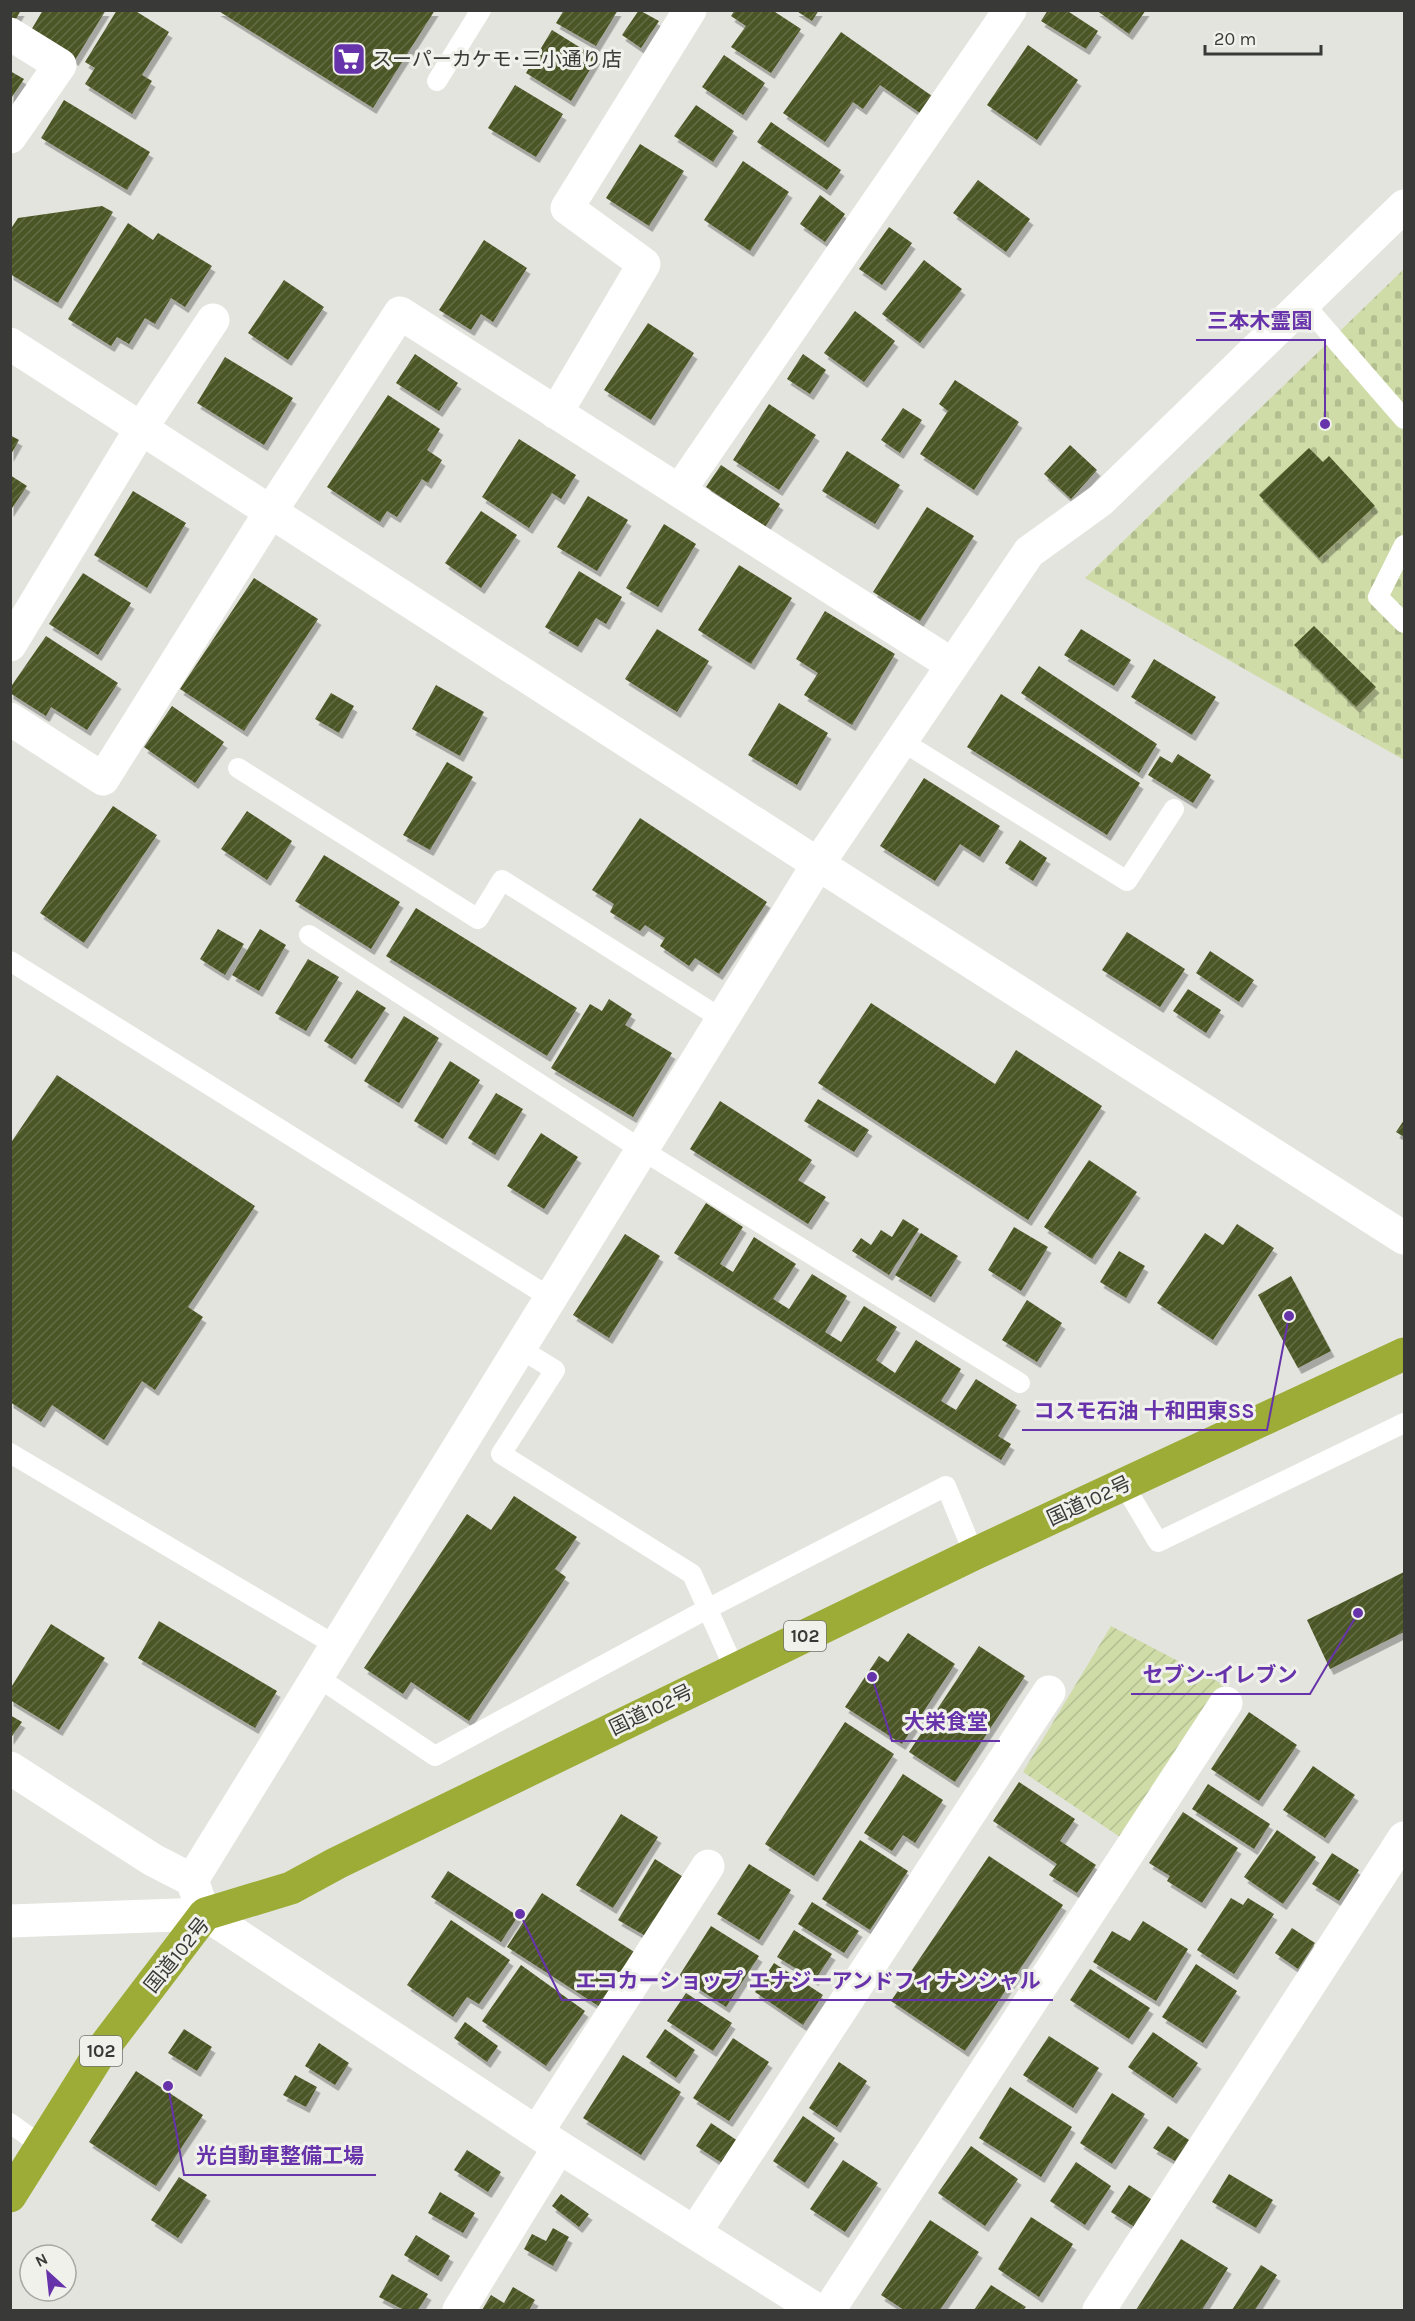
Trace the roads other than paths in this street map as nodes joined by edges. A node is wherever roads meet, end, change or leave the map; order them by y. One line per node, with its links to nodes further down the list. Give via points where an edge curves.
1 (481, 10): 5 (lane)
2 (690, 10): 11 (street, via 567,208 644,264)
3 (1010, 10): 14 (street)
4 (10, 34): 6 (street, via 60,65)
5 (437, 81)
6 (10, 137)
7 (1404, 206): 8 (street)
8 (1304, 304): 12 (lane); 19 (street, via 1101,500 1029,552)
9 (213, 320): 13 (street)
10 (10, 344): 13 (street)
11 (556, 413): 14 (street); 15 (street, via 400,313)
12 (1404, 419)
13 (142, 427): 15 (street); 18 (street)
14 (679, 491): 19 (street)
15 (270, 511): 20 (street, via 103,779); 24 (street)
16 (1404, 545): 17 (lane, via 1378,597)
17 (1404, 623)
18 (10, 645)
19 (951, 664): 21 (street)
20 (10, 719)
21 (900, 740): 23 (lane, via 1127,881); 24 (street)
22 (238, 768): 27 (lane, via 478,919 502,880)
23 (1174, 809)
24 (818, 864): 27 (street); 29 (street)
25 (309, 935): 28 (lane)
26 (10, 961): 30 (lane)
27 (722, 1019): 28 (street)
28 (642, 1150): 30 (street); 33 (lane)
29 (1404, 1238)
30 (551, 1298): 31 (street)
31 (519, 1348): 38 (lane, via 555,1370 501,1454 692,1574); 39 (street)
32 (1404, 1354): 36 (highway, 国道102号 / 102)
33 (1020, 1383)
34 (1404, 1423): 36 (lane, via 1158,1542)
35 (10, 1453): 39 (lane)
36 (1124, 1485): 37 (highway, 国道102号 / 102)
37 (974, 1554): 38 (lane, via 946,1486); 40 (highway, 国道102号 / 102)
38 (707, 1609): 40 (lane); 41 (lane, via 435,1756)
39 (334, 1645): 41 (street)
40 (735, 1670): 48 (highway, 国道102号 / 102, via 291,1888)
41 (316, 1676): 47 (street)
42 (1049, 1692): 54 (street)
43 (1226, 1703): 57 (street)
44 (10, 1768): 47 (street, via 153,1860)
45 (1404, 1838): 58 (street)
46 (708, 1866): 51 (street)
47 (192, 1880): 48 (street)
48 (205, 1914): 49 (street); 51 (street); 52 (highway, 国道102号 / 102, via 101,2051)
49 (10, 1921)
50 (10, 2123): 52 (lane)
51 (548, 2139): 54 (street); 55 (street)
52 (42, 2146): 53 (highway, 国道102号 / 102)
53 (10, 2196)
54 (695, 2232): 56 (street)
55 (459, 2310)
56 (817, 2310)
57 (829, 2310)
58 (1099, 2310)

